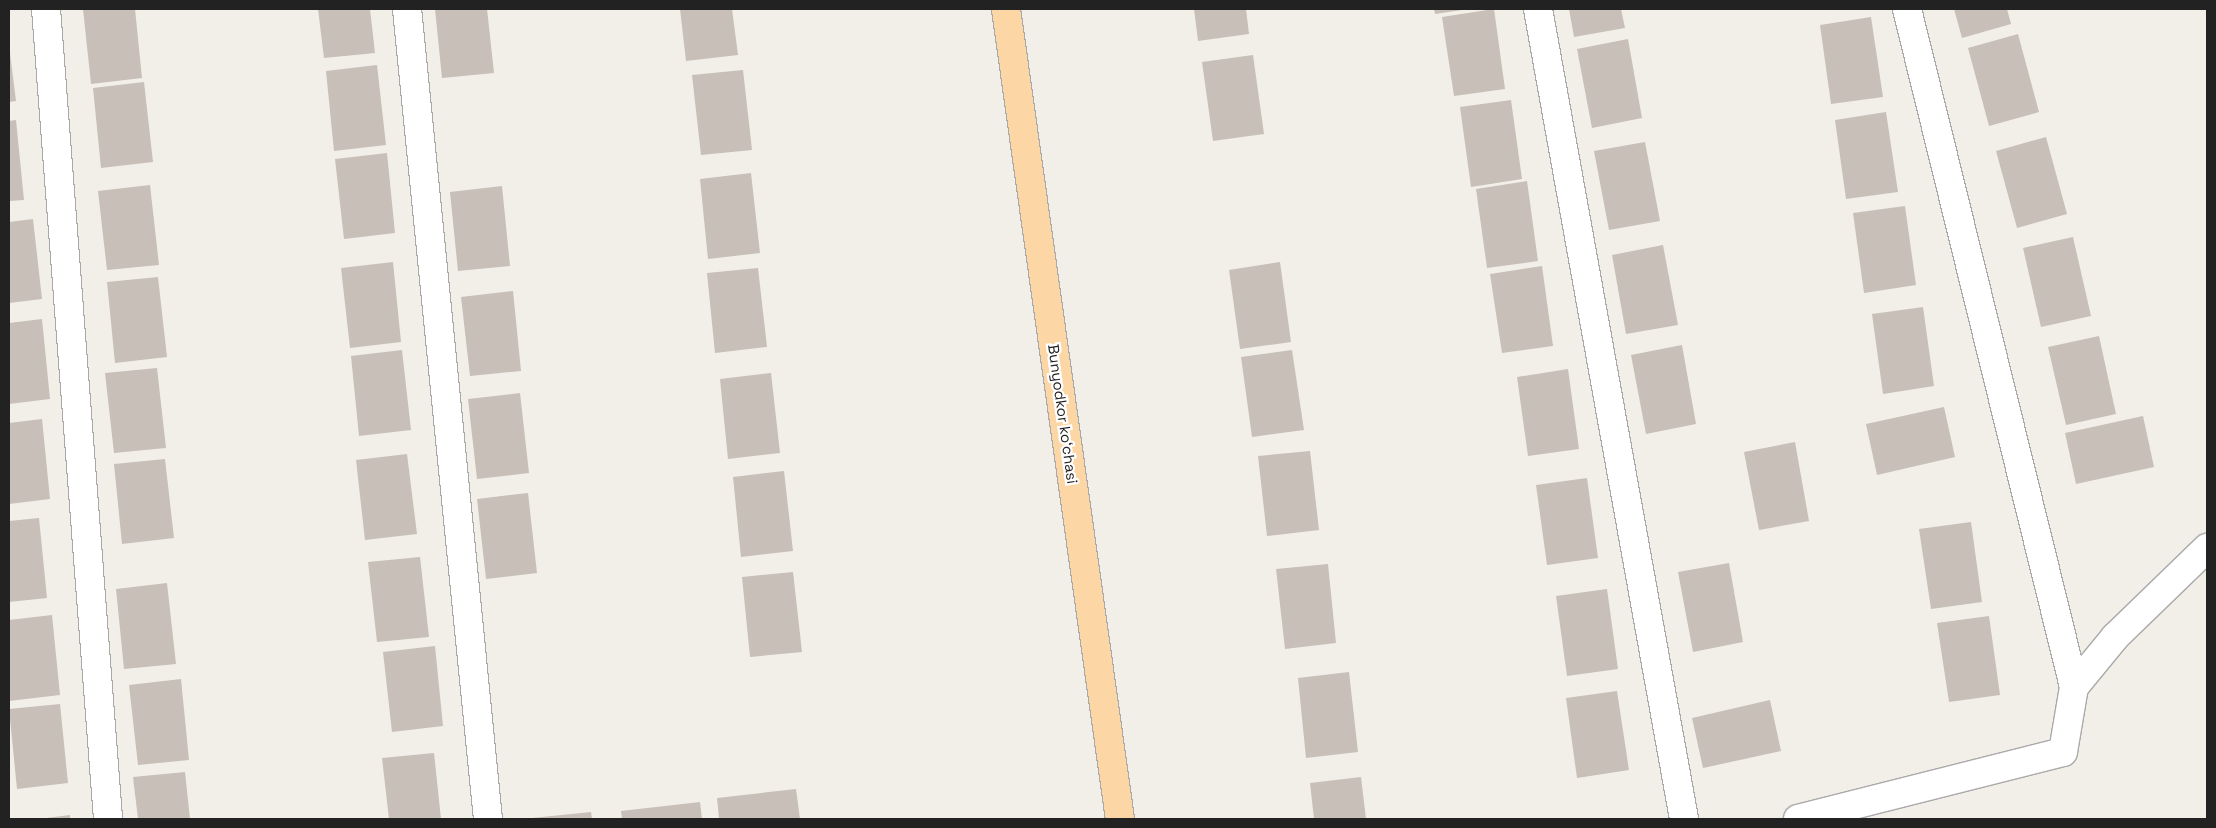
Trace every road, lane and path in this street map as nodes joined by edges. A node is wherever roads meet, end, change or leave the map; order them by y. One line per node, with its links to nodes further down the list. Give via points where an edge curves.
1 (46, 9): 8 (street)
2 (407, 9): 9 (street)
3 (1006, 9): 10 (main road, Bunyodkor koʻchasi)
4 (1538, 9): 11 (street)
5 (1907, 9): 7 (street)
6 (2207, 548): 7 (street, via 2115,638)
7 (2074, 687): 12 (street, via 2063,752)
8 (108, 819)
9 (488, 819)
10 (1120, 819)
11 (1684, 819)
12 (1798, 819)

